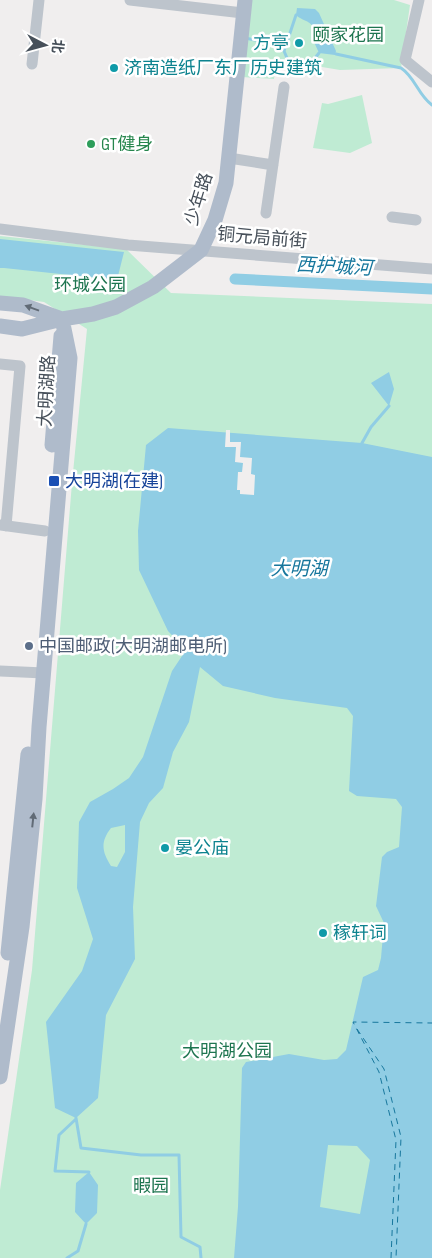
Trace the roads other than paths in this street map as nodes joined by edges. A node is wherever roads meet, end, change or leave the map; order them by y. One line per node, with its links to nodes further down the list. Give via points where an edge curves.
1 (39, 0): 5 (street)
2 (130, 0): 4 (street)
3 (418, 0): 6 (street, via 405,60)
4 (244, 6): 8 (main road, 少年路)
5 (32, 64)
6 (432, 82)
7 (284, 87): 9 (street)
8 (229, 158): 9 (street); 14 (main road, 少年路, via 226,183)
9 (273, 165): 10 (street)
10 (266, 213)
11 (392, 218): 12 (street)
12 (416, 220)
13 (0, 229): 14 (street, 铜元局前街, via 128,245)
14 (201, 250): 15 (street, 铜元局前街); 17 (main road, 少年路, via 153,287 116,307)
15 (432, 269)
16 (0, 303): 17 (main road, one-way to 16, via 23,305)
17 (62, 319): 18 (main road, 少年路, via 22,329); 21 (main road, 大明湖路); 23 (main road, 大明湖路, via 70,358)
18 (0, 326)
19 (0, 364): 20 (street, via 20,366)
20 (3, 525): 21 (street)
21 (46, 532): 23 (main road, 大明湖路)
22 (0, 671): 23 (street)
23 (39, 673): 24 (main road, 大明湖路); 25 (main road, 大明湖路, one-way to 23, via 26,893 35,799)
24 (0, 1021)
25 (0, 1077)

